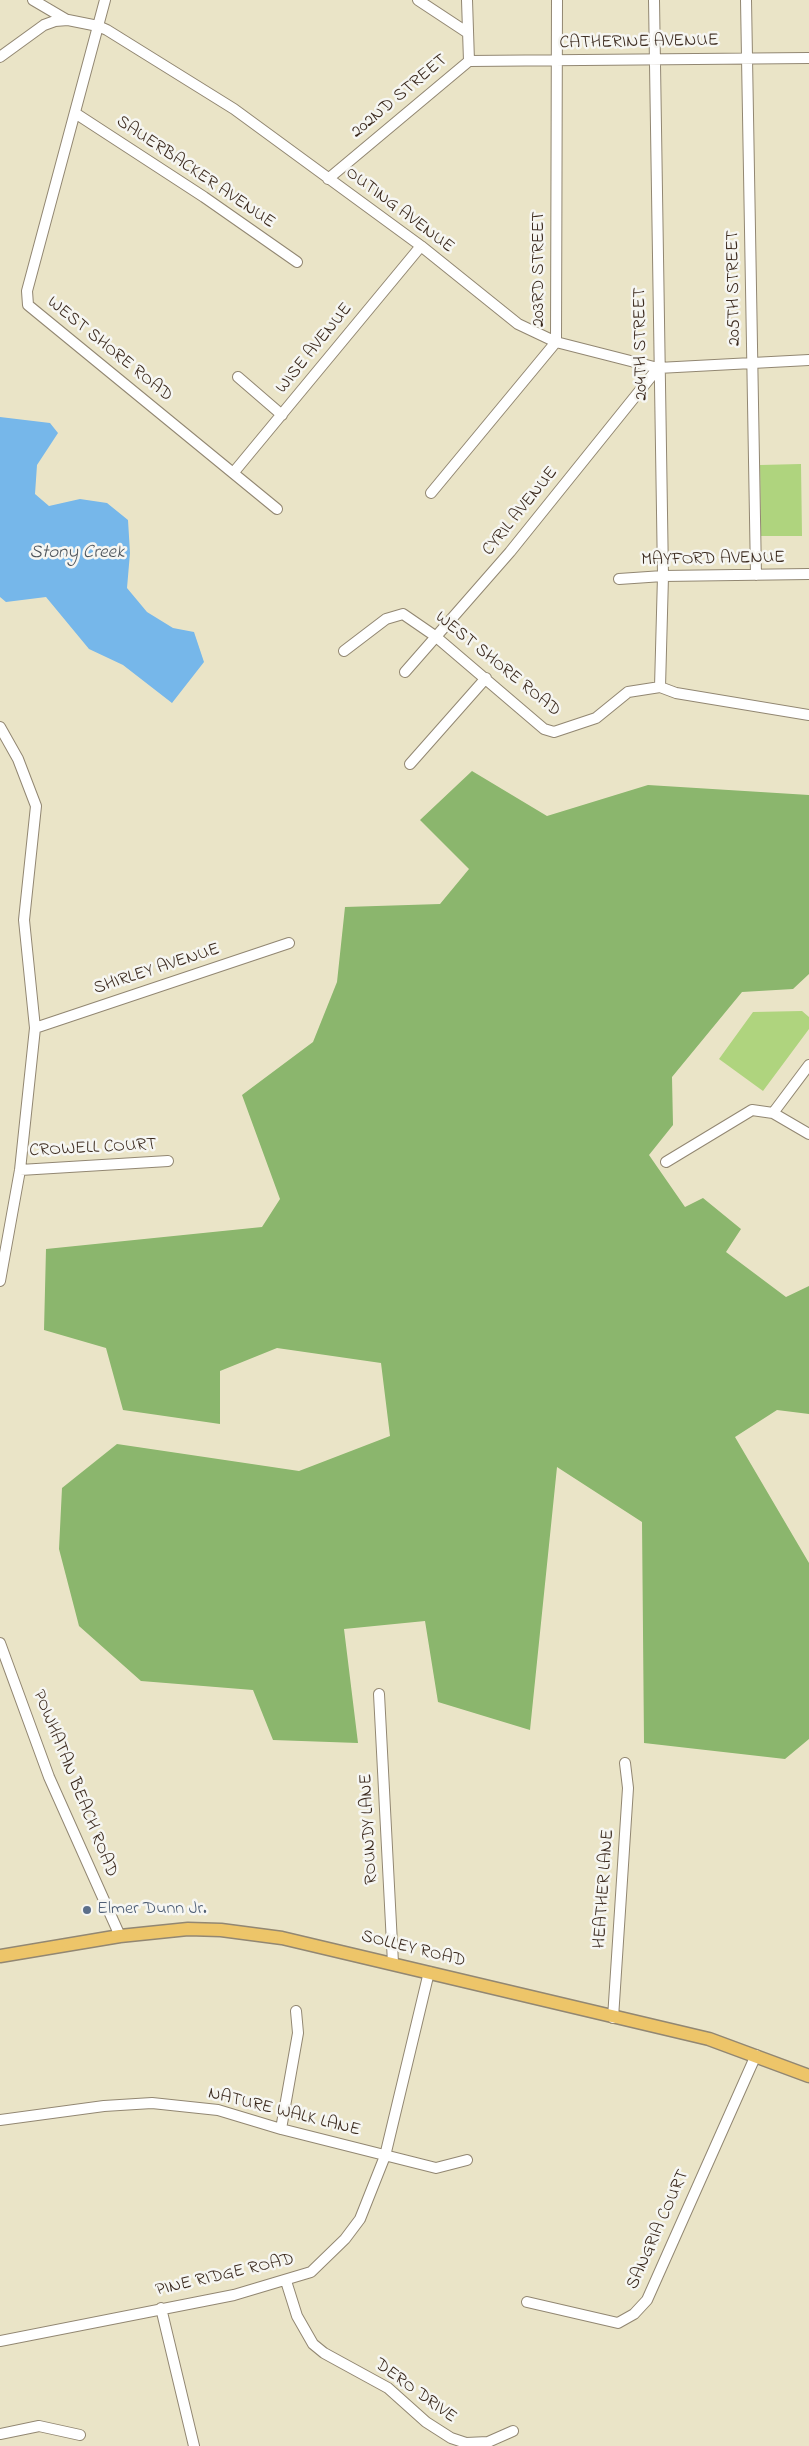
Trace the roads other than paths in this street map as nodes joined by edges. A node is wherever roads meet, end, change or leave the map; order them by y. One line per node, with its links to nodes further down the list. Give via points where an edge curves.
1 (33, 0): 8 (street)
2 (105, 0): 9 (street, WEST SHORE ROAD)
3 (418, 0): 10 (street)
4 (467, 0): 10 (street, 202ND STREET)
5 (558, 0): 15 (street, 203RD STREET)
6 (654, 0): 14 (street, 204TH STREET)
7 (746, 0): 12 (street, 205TH STREET)
8 (68, 20): 9 (street, OUTING AVENUE); 11 (street, OUTING AVENUE, via 44,25)
9 (98, 26): 17 (street, WEST SHORE ROAD); 18 (street, OUTING AVENUE, via 234,109)
10 (468, 33): 16 (street, 202ND STREET)
11 (0, 57)
12 (747, 58): 13 (street, CATHERINE AVENUE); 14 (street, CATHERINE AVENUE); 23 (street, 205TH STREET)
13 (809, 58)
14 (655, 59): 15 (street, CATHERINE AVENUE); 24 (street, 204TH STREET)
15 (558, 60): 16 (street, CATHERINE AVENUE); 21 (street, 203RD STREET)
16 (469, 61): 18 (street, 202ND STREET)
17 (75, 113): 20 (street, SAUERBACKER AVENUE); 27 (street, WEST SHORE ROAD, via 27,291 28,305)
18 (328, 178): 19 (street, OUTING AVENUE)
19 (421, 246): 21 (street, OUTING AVENUE, via 518,324); 26 (street, WISE AVENUE)
20 (297, 262)
21 (556, 342): 24 (street, OUTING AVENUE); 28 (street, 203RD STREET)
22 (809, 360): 23 (street, OUTING AVENUE)
23 (752, 362): 24 (street, OUTING AVENUE); 31 (street, 205TH STREET)
24 (658, 368): 32 (street, 204TH STREET); 34 (street, CYRIL AVENUE, via 510,552)
25 (238, 378): 26 (street)
26 (282, 415): 27 (street, WISE AVENUE)
27 (234, 472): 29 (street, WEST SHORE ROAD)
28 (431, 493)
29 (277, 508)
30 (809, 574): 31 (street, MAYFORD AVENUE)
31 (756, 575): 32 (street, MAYFORD AVENUE)
32 (663, 576): 33 (street, MAYFORD AVENUE); 38 (street, 204TH STREET)
33 (619, 579)
34 (436, 636): 35 (street, WEST SHORE ROAD, via 403,614 386,619); 36 (street, CYRIL AVENUE); 37 (street, WEST SHORE ROAD)
35 (344, 651)
36 (405, 672)
37 (486, 678): 38 (street, WEST SHORE ROAD, via 544,729 554,732 596,718 628,692); 41 (street)
38 (660, 687): 39 (street, WEST SHORE ROAD, via 676,693)
39 (809, 715)
40 (0, 727): 43 (street, via 18,758 36,806 24,920)
41 (410, 764)
42 (289, 943): 43 (street, SHIRLEY AVENUE)
43 (35, 1028): 49 (street)
44 (809, 1065): 45 (street)
45 (773, 1114): 46 (street); 48 (street, via 752,1110)
46 (809, 1134)
47 (168, 1161): 49 (street, CROWELL COURT)
48 (666, 1162)
49 (20, 1170): 50 (street)
50 (0, 1281)
51 (0, 1643): 52 (street, POWHATAN BEACH ROAD)
52 (4, 1664): 55 (street, POWHATAN BEACH ROAD, via 49,1778)
53 (379, 1694): 57 (street, ROUNDY LANE)
54 (625, 1763): 60 (street, HEATHER LANE, via 628,1788)
55 (120, 1936): 56 (main road, SOLLEY ROAD); 57 (main road, SOLLEY ROAD, via 188,1929 221,1930 282,1938)
56 (0, 1956)
57 (393, 1963): 58 (main road, SOLLEY ROAD)
58 (429, 1972): 60 (main road, SOLLEY ROAD); 65 (street, PINE RIDGE ROAD)
59 (296, 2010): 64 (street, via 298,2033)
60 (613, 2018): 61 (main road, SOLLEY ROAD, via 709,2039)
61 (756, 2055): 62 (main road, SOLLEY ROAD); 68 (street, SANGRIA COURT, via 647,2300 634,2314 618,2323)
62 (809, 2076)
63 (0, 2120): 64 (street, NATURE WALK LANE, via 152,2103 218,2110)
64 (280, 2129): 65 (street, NATURE WALK LANE)
65 (385, 2156): 66 (street, NATURE WALK LANE, via 436,2168); 67 (street, PINE RIDGE ROAD, via 360,2219 345,2239 310,2272)
66 (468, 2160)
67 (286, 2280): 69 (street, PINE RIDGE ROAD, via 234,2295); 71 (street, DERO DRIVE, via 297,2316 313,2344 388,2388 426,2422 451,2438 466,2442 488,2442)
68 (527, 2302)
69 (161, 2308): 70 (street, PINE RIDGE ROAD); 74 (street)
70 (0, 2341)
71 (513, 2431)
72 (0, 2434): 73 (street, via 40,2426)
73 (80, 2435)
74 (194, 2446)

